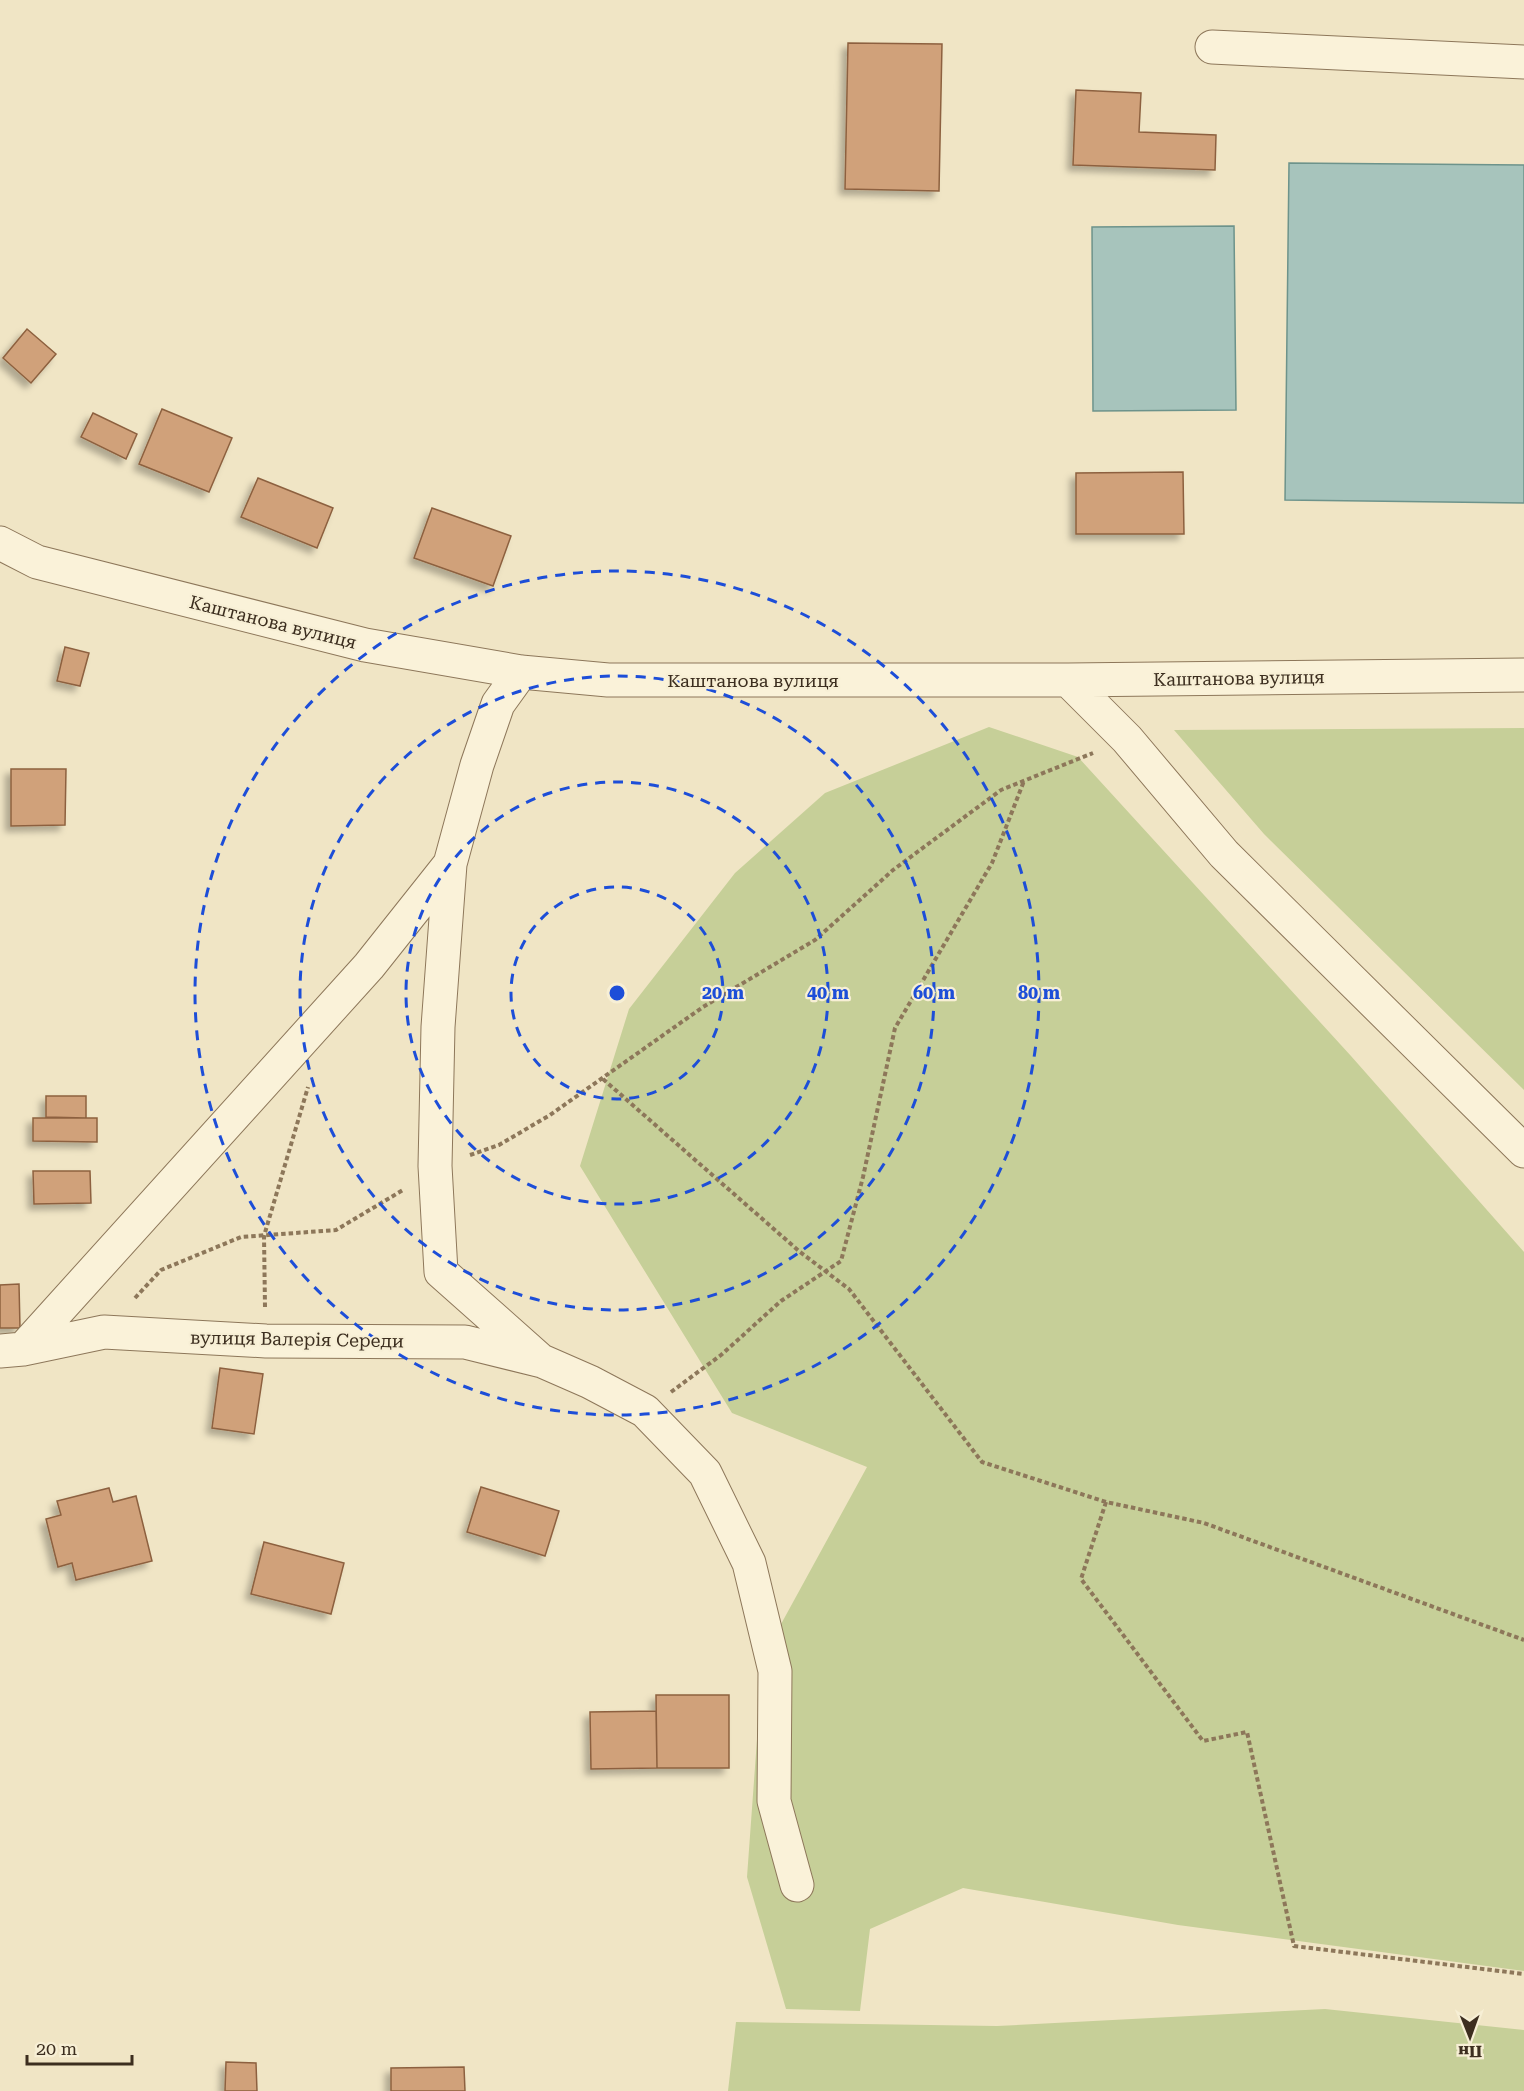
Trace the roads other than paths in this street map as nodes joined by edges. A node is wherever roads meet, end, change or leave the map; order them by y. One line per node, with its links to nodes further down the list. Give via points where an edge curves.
1 (1212, 47): 2 (street)
2 (1524, 62)
3 (0, 543): 4 (street, Каштанова вулиця, via 37,562 364,645)
4 (520, 672): 6 (street, Каштанова вулиця, via 608,680); 7 (street, via 498,704)
5 (1524, 675): 6 (street, Каштанова вулиця)
6 (1068, 680): 8 (street, via 1127,739 1224,854)
7 (450, 864): 9 (street, via 369,966); 10 (street, via 438,1027 435,1167 441,1272)
8 (1524, 1151)
9 (12, 1350): 10 (street, вулиця Валерія Середи, via 104,1332 266,1341 465,1342)
10 (542, 1361): 11 (street, вулиця Валерія Середи, via 645,1411 705,1473 749,1563 775,1671 774,1801)
11 (797, 1885)

